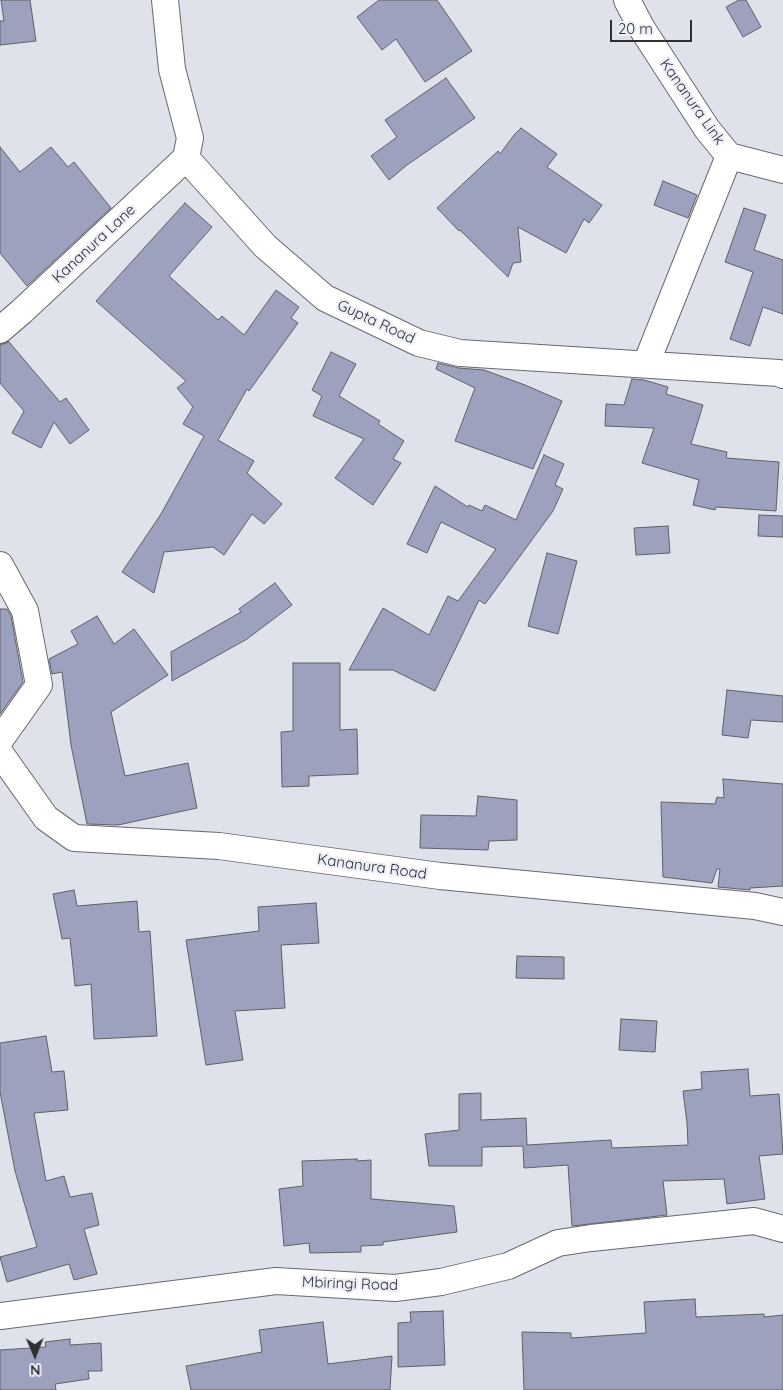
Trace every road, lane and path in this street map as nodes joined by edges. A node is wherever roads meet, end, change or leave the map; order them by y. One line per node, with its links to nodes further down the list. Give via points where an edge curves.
1 (165, 0): 4 (street, via 172,69 190,138)
2 (627, 0): 3 (street, Kananura Link, via 640,27 707,129)
3 (729, 156): 5 (street, Kananura Link); 7 (street)
4 (186, 158): 6 (street, Kananura Lane); 7 (street, Gupta Road, via 265,246 325,298 419,343 460,353)
5 (783, 170)
6 (0, 330)
7 (646, 364): 8 (street, Gupta Road, via 779,372)
8 (783, 375)
9 (0, 565): 10 (street, via 25,611 39,685)
10 (0, 740)
11 (0, 753): 12 (street, Kananura Road, via 46,818 74,838 219,846 440,876 755,906)
12 (783, 912)
13 (783, 1230): 14 (street, Mbiringi Road, via 754,1221 591,1238 558,1243 508,1266 441,1282 395,1288 276,1281)
14 (0, 1316)

